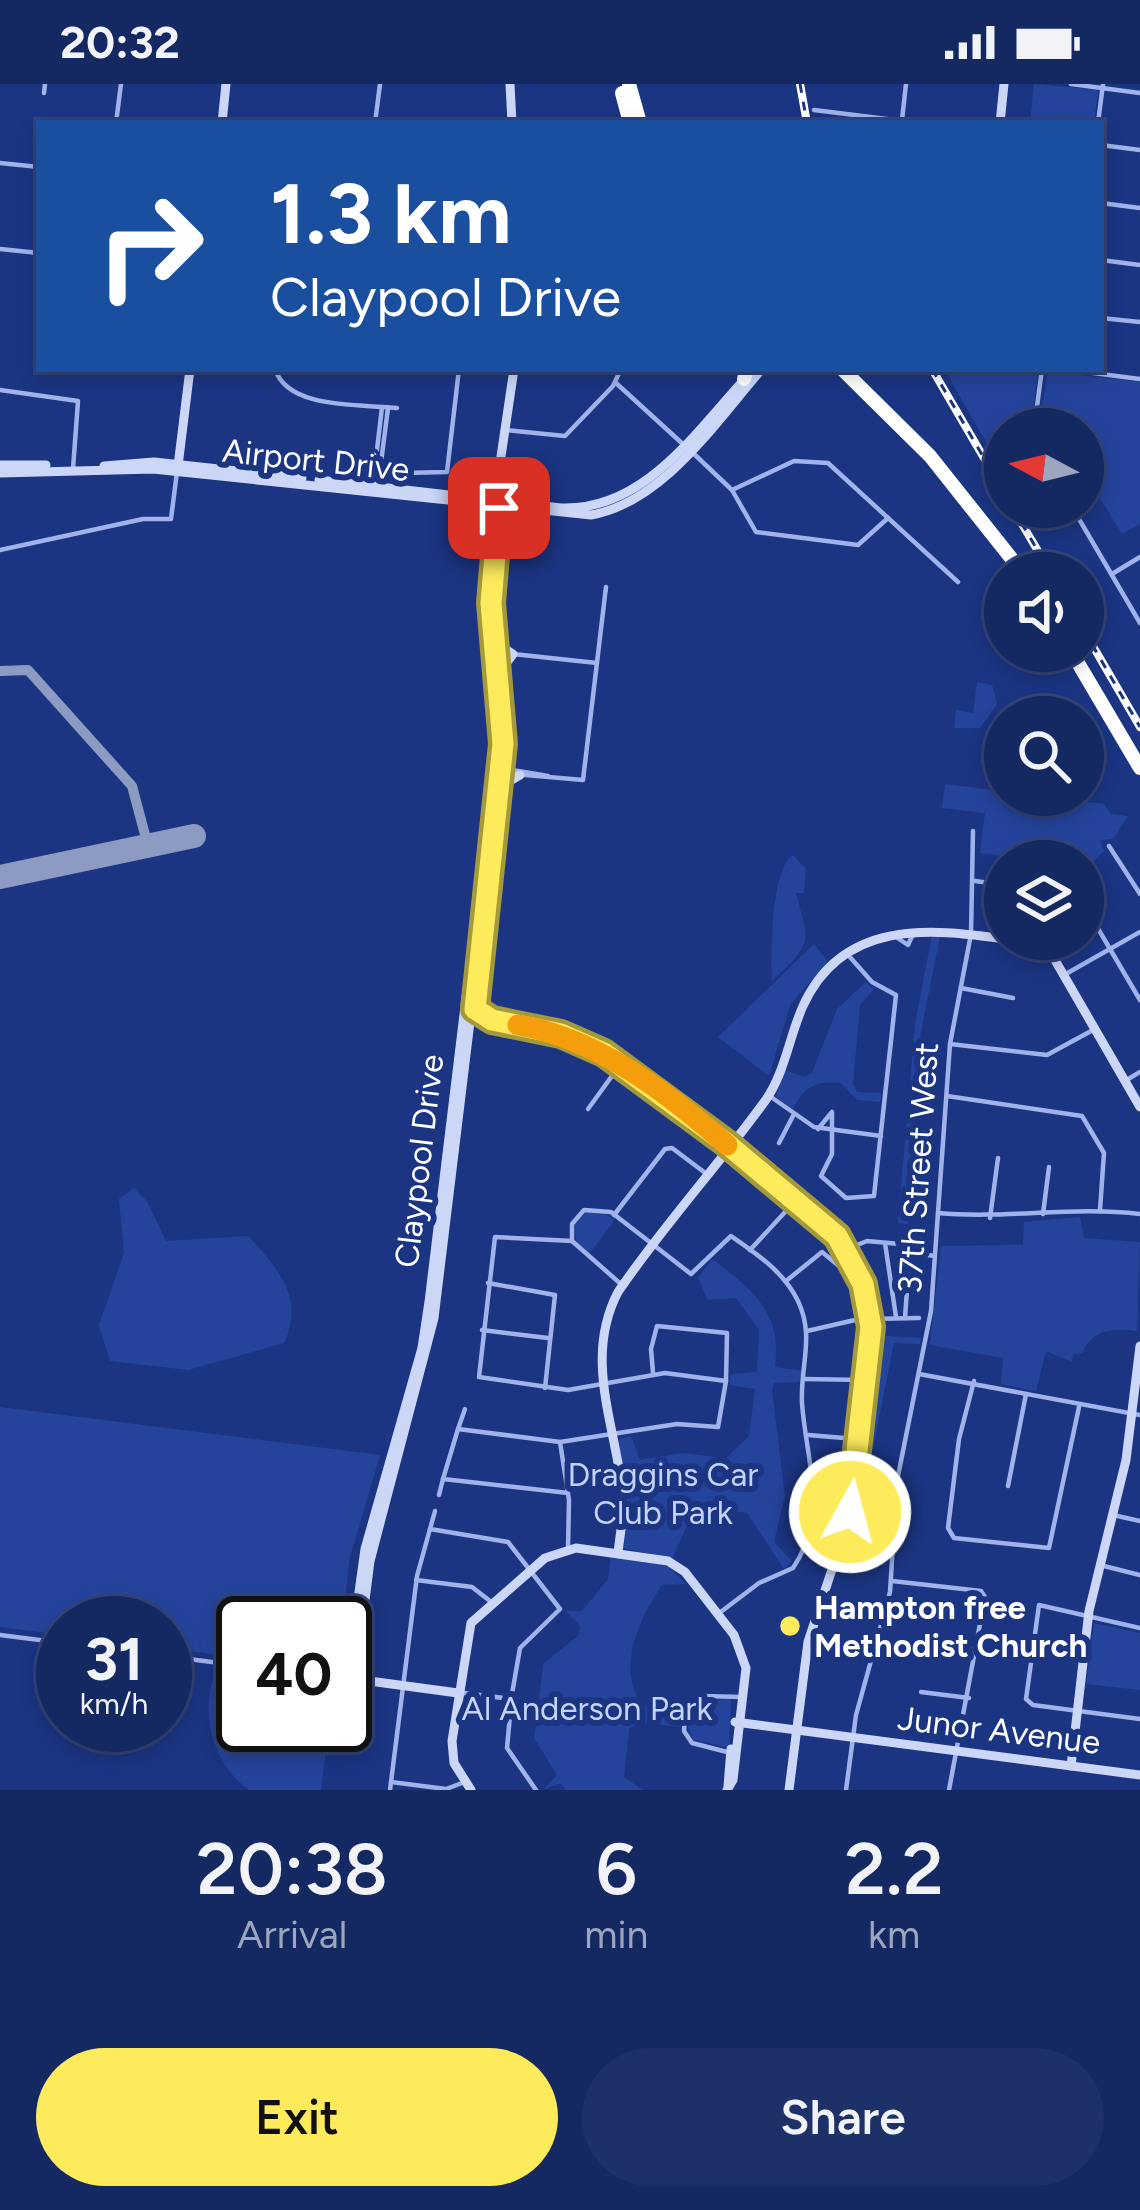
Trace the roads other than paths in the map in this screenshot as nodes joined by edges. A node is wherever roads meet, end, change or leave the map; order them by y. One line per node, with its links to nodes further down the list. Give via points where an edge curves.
1 (45, 84): 12 (street)
2 (121, 84): 15 (street)
3 (226, 84): 16 (main road)
4 (380, 84): 17 (street)
5 (510, 84): 18 (main road)
6 (620, 84): 19 (highway)
7 (629, 84): 20 (highway)
8 (906, 84): 22 (street)
9 (1004, 84): 23 (main road)
10 (1071, 84): 11 (street)
11 (1102, 86): 13 (street); 24 (street)
12 (44, 93)
13 (1140, 93)
14 (814, 110): 21 (street)
15 (116, 120)
16 (222, 120)
17 (375, 120)
18 (512, 120)
19 (629, 120)
20 (639, 120)
21 (886, 120)
22 (901, 120)
23 (1000, 120)
24 (1099, 120)
25 (1104, 145): 26 (street)
26 (1140, 150)
27 (0, 163): 28 (street)
28 (36, 167)
29 (1104, 203): 30 (street)
30 (1140, 208)
31 (0, 249): 32 (street)
32 (36, 253)
33 (1104, 260): 34 (street)
34 (1140, 265)
35 (1104, 318): 36 (street)
36 (1140, 322)
37 (190, 372): 54 (main road)
38 (276, 372): 50 (street, via 300,395)
39 (514, 372): 53 (main road, Claypool Drive)
40 (620, 372): 48 (street)
41 (752, 372): 55 (main road, Airport Drive); 55 (main road, Airport Drive)
42 (845, 372): 74 (highway, via 930,455)
43 (858, 372): 75 (highway, via 932,444)
44 (1042, 372): 52 (street)
45 (1088, 372): 47 (street)
46 (459, 373): 62 (street, via 447,472)
47 (1140, 379)
48 (616, 383): 53 (street, via 565,436); 55 (street)
49 (0, 390): 59 (street, via 78,401)
50 (385, 407): 51 (street); 64 (street)
51 (397, 408)
52 (1037, 408)
53 (506, 430): 63 (main road, Claypool Drive)
54 (182, 438): 56 (main road); 60 (main road); 61 (main road, via 189,459)
55 (686, 447): 65 (street); 69 (main road, Airport Drive, via 649,489 621,506 578,516)
56 (154, 462): 57 (main road, Airport Drive); 60 (main road, Airport Drive)
57 (93, 468): 59 (main road, Airport Drive); 60 (main road, Airport Drive)
58 (0, 469): 59 (main road, Airport Drive)
59 (71, 469)
60 (178, 469): 61 (main road, Airport Drive); 67 (main road, Airport Drive); 73 (street, via 171,519)
61 (210, 469): 64 (main road, Airport Drive)
62 (403, 473)
63 (501, 479): 66 (main road); 68 (main road, Claypool Drive); 69 (main road, via 508,496)
64 (376, 486): 66 (main road, Airport Drive)
65 (733, 490): 70 (street, via 795,460 824,462); 70 (street, via 749,524 765,535 858,545)
66 (481, 498): 68 (main road, Airport Drive)
67 (444, 501): 68 (main road, Airport Drive); 72 (main road, via 484,517)
68 (497, 504): 69 (main road, Airport Drive); 72 (main road, Claypool Drive)
69 (529, 508): 72 (main road, via 506,517)
70 (888, 518): 78 (street)
71 (1085, 528): 77 (street)
72 (491, 547): 81 (main road, Claypool Drive); 90 (main road, Claypool Drive, via 483,601)
73 (0, 550)
74 (1011, 552)
75 (1012, 552)
76 (1140, 557): 77 (street)
77 (1112, 574): 80 (street)
78 (958, 582)
79 (606, 587): 83 (street)
80 (1140, 623)
81 (494, 640): 82 (main road); 86 (main road, Claypool Drive)
82 (513, 654): 83 (street); 86 (main road)
83 (597, 663): 91 (street, via 583,780)
84 (1087, 672): 89 (highway)
85 (1088, 672): 88 (highway)
86 (500, 678): 87 (main road, Claypool Drive)
87 (503, 750): 90 (main road, Claypool Drive); 91 (main road)
88 (1140, 757)
89 (1140, 768)
90 (497, 770): 91 (street); 92 (main road, Claypool Drive); 110 (main road, Claypool Drive)
91 (520, 772): 92 (main road)
92 (498, 791): 108 (main road, Claypool Drive)
93 (973, 831): 95 (street, 37th Street West)
94 (1109, 846): 97 (street)
95 (974, 881): 96 (street); 99 (street, 37th Street West)
96 (984, 882)
97 (1140, 894)
98 (1140, 932): 102 (street)
99 (971, 934): 100 (main road); 103 (main road, via 915,929); 106 (street, 37th Street West)
100 (984, 936)
101 (1104, 939): 102 (street)
102 (1110, 949): 105 (street); 109 (street)
103 (849, 956): 118 (main road, via 808,997); 125 (street, via 896,995)
104 (1053, 960): 105 (main road)
105 (1064, 975): 112 (main road)
106 (961, 988): 107 (street); 113 (street, 37th Street West)
107 (1013, 998)
108 (472, 1000): 110 (main road, Claypool Drive); 111 (main road)
109 (1140, 1000)
110 (467, 1020): 111 (main road); 114 (main road, Claypool Drive); 193 (main road, Claypool Drive, via 426,1326)
111 (492, 1023): 114 (main road, via 477,1030); 115 (main road, via 577,1039)
112 (1095, 1029): 113 (street, via 1047,1055); 117 (main road)
113 (950, 1044): 119 (street, 37th Street West)
114 (467, 1051): 194 (main road, Claypool Drive, via 432,1337)
115 (621, 1065): 121 (street); 127 (main road)
116 (1140, 1072): 117 (street)
117 (1126, 1081): 120 (main road)
118 (769, 1095): 122 (street); 127 (main road)
119 (946, 1096): 132 (street, via 1082,1116 1104,1154); 133 (street, 37th Street West)
120 (1140, 1107)
121 (588, 1109)
122 (794, 1115): 123 (street); 126 (street)
123 (818, 1129): 124 (street); 124 (street, via 831,1112)
124 (833, 1132): 125 (street); 125 (street, via 821,1178 849,1199 876,1194)
125 (881, 1136)
126 (779, 1142)
127 (728, 1148): 130 (main road); 142 (main road)
128 (998, 1158): 137 (street)
129 (1049, 1167): 134 (street)
130 (708, 1175): 136 (street, via 668,1147); 141 (main road)
131 (786, 1210): 143 (street)
132 (1100, 1210): 134 (street); 135 (street)
133 (938, 1213): 137 (street); 145 (street, 37th Street West)
134 (1043, 1214): 137 (street)
135 (1140, 1214)
136 (614, 1215): 138 (street, via 584,1210 572,1224); 141 (street)
137 (990, 1218)
138 (572, 1241): 149 (street, via 498,1235); 150 (street)
139 (885, 1243): 140 (street); 142 (street); 151 (street)
140 (900, 1244)
141 (654, 1246): 143 (street, via 691,1274 728,1235); 150 (main road)
142 (847, 1249): 152 (main road)
143 (750, 1250): 148 (street)
144 (907, 1252): 145 (street)
145 (935, 1256): 161 (street, 37th Street West)
146 (909, 1262): 153 (street)
147 (839, 1266): 148 (street, via 822,1252)
148 (786, 1281): 157 (street)
149 (488, 1283): 156 (street); 158 (street, via 553,1293)
150 (622, 1286): 167 (main road, via 602,1332)
151 (896, 1317): 152 (street); 153 (street)
152 (870, 1318): 166 (main road)
153 (905, 1318): 154 (street)
154 (919, 1318)
155 (855, 1320): 157 (street)
156 (482, 1330): 158 (street); 168 (street, via 479,1377)
157 (807, 1331): 163 (street)
158 (550, 1339): 168 (street)
159 (1140, 1346): 160 (main road)
160 (1139, 1361): 172 (main road)
161 (919, 1374): 165 (street); 192 (street, 37th Street West, via 897,1480)
162 (653, 1375): 164 (street); 164 (street, via 653,1334 668,1324 728,1334); 167 (street)
163 (804, 1379): 166 (street); 175 (street)
164 (726, 1381): 174 (street, via 718,1427 677,1424)
165 (974, 1381): 169 (street); 170 (street, via 955,1468 948,1528 954,1538 1049,1548)
166 (865, 1382): 214 (main road, via 847,1527 810,1634)
167 (603, 1384): 168 (street); 174 (main road)
168 (544, 1388)
169 (1026, 1394): 170 (street); 179 (street)
170 (1079, 1407): 172 (street)
171 (465, 1409): 173 (street)
172 (1136, 1414): 183 (main road)
173 (458, 1429): 177 (street); 178 (street)
174 (613, 1435): 177 (street); 187 (main road, via 623,1502)
175 (808, 1435): 176 (street); 196 (street, via 815,1496 799,1559)
176 (844, 1438)
177 (560, 1442): 180 (street)
178 (443, 1479): 180 (street); 181 (street)
179 (1008, 1486)
180 (568, 1493): 186 (street)
181 (440, 1495)
182 (435, 1511): 185 (street)
183 (1113, 1515): 184 (street); 188 (main road)
184 (1140, 1522)
185 (430, 1529): 189 (street, via 503,1540); 191 (street)
186 (568, 1549): 187 (main road); 189 (main road)
187 (618, 1553): 196 (main road, via 677,1566)
188 (1100, 1565): 190 (street); 197 (main road)
189 (530, 1570): 195 (main road); 210 (street, via 560,1612 520,1648)
190 (1140, 1575)
191 (416, 1580): 195 (street, via 472,1587); 205 (street)
192 (891, 1581): 202 (street, via 984,1593); 215 (street, 37th Street West)
193 (359, 1596)
194 (365, 1596)
195 (490, 1601): 207 (main road, via 468,1629)
196 (718, 1614): 208 (main road, via 743,1660)
197 (1089, 1616): 198 (street); 211 (main road); 211 (street, via 1042,1604 1036,1611 1026,1701)
198 (1140, 1628)
199 (0, 1635): 200 (street)
200 (36, 1640)
201 (937, 1641): 202 (street)
202 (979, 1647): 209 (street)
203 (372, 1680): 205 (main road)
204 (372, 1682): 205 (main road)
205 (403, 1685): 207 (main road); 220 (street)
206 (921, 1692): 209 (street)
207 (458, 1693): 210 (street); 221 (main road, via 452,1752)
208 (740, 1697): 213 (main road); 217 (street, via 702,1696 684,1719 696,1746)
209 (969, 1698): 216 (street)
210 (511, 1699): 223 (street, via 507,1748)
211 (1077, 1711): 212 (street); 218 (main road)
212 (1140, 1719)
213 (737, 1725): 214 (main road, Junor Avenue); 217 (main road)
214 (796, 1733): 215 (main road, Junor Avenue); 224 (main road)
215 (852, 1739): 216 (main road, Junor Avenue); 225 (street, 37th Street West)
216 (957, 1752): 218 (main road, Junor Avenue); 226 (street)
217 (734, 1753): 222 (main road)
218 (1071, 1766): 219 (main road, Junor Avenue)
219 (1140, 1777): 227 (street)
220 (391, 1786): 221 (street)
221 (467, 1786)
222 (728, 1789)
223 (536, 1790)
224 (789, 1790)
225 (846, 1790)
226 (949, 1790)
227 (1138, 1790)

